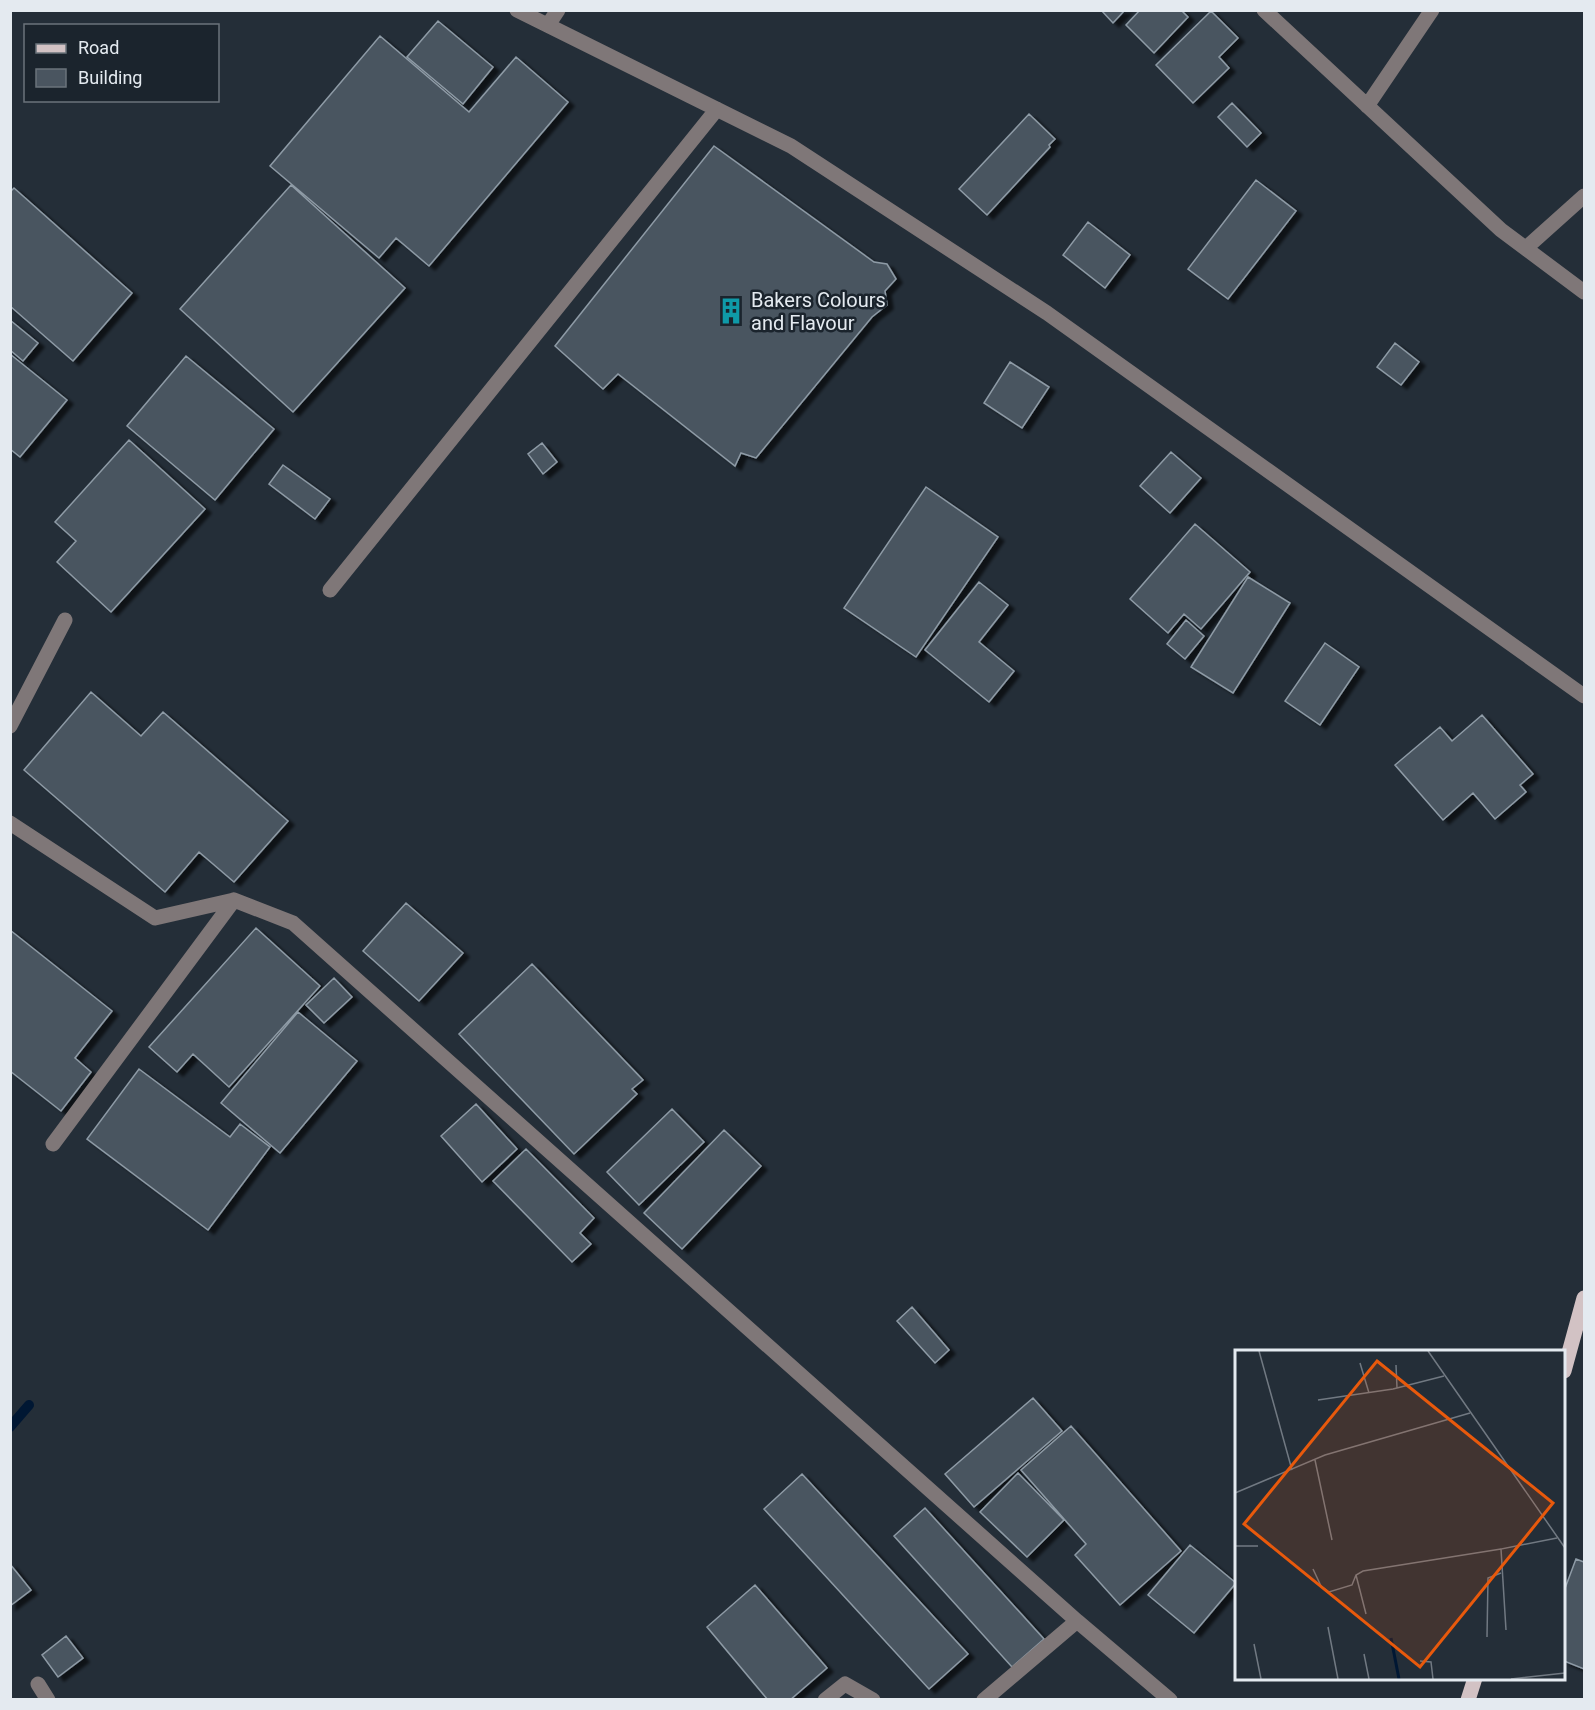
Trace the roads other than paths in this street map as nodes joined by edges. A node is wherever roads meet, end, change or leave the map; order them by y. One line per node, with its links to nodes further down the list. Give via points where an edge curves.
1 (517, 10): 5 (street)
2 (558, 10): 5 (street)
3 (1264, 10): 6 (street)
4 (1432, 10): 6 (street)
5 (548, 26): 7 (street)
6 (1367, 106): 9 (street)
7 (717, 109): 11 (street); 13 (street, via 791,146 1047,313)
8 (1584, 196): 9 (street)
9 (1526, 249): 10 (street)
10 (1584, 291)
11 (330, 590)
12 (65, 620): 14 (street)
13 (1584, 696)
14 (10, 726)
15 (10, 823): 16 (street, via 155,918)
16 (234, 900): 17 (street); 20 (street, via 293,922)
17 (53, 1144)
18 (1584, 1298): 19 (main road)
19 (1565, 1364)
20 (1077, 1621): 26 (street); 27 (street)
21 (1473, 1680): 28 (main road)
22 (38, 1684): 23 (street)
23 (48, 1700)
24 (825, 1700): 25 (street, via 845,1683)
25 (873, 1700)
26 (984, 1700)
27 (1170, 1700)
28 (1468, 1700)

